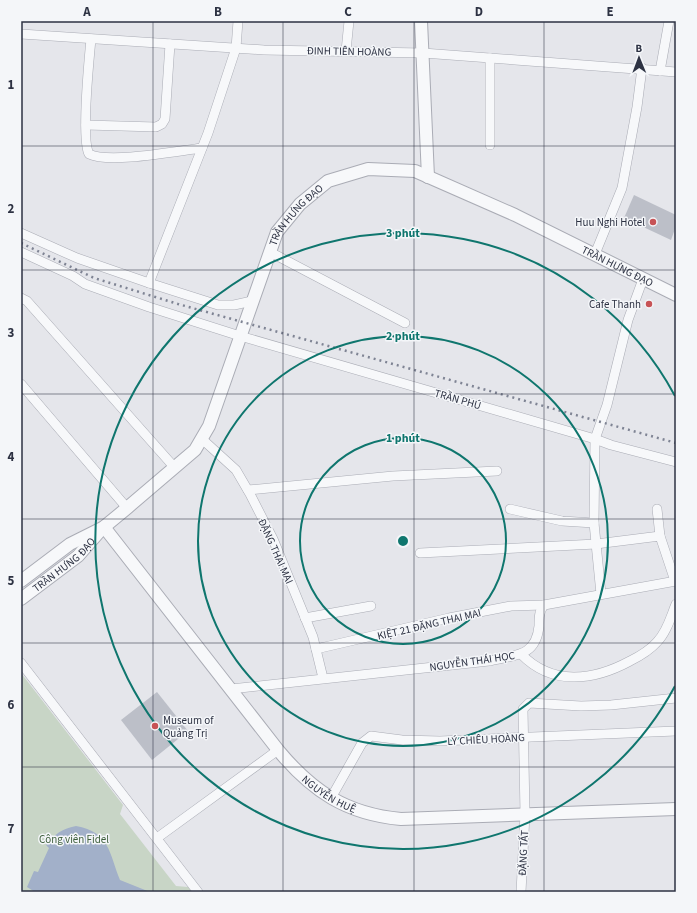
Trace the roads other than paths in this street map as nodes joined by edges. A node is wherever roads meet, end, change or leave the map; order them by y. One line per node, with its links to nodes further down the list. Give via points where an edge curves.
1 (238, 21): 8 (street)
2 (349, 21): 9 (street)
3 (421, 21): 10 (street)
4 (669, 21): 13 (street)
5 (21, 34): 6 (street, ĐINH TIÊN HOÀNG)
6 (91, 39): 7 (street, ĐINH TIÊN HOÀNG); 15 (street)
7 (170, 44): 8 (street, ĐINH TIÊN HOÀNG); 15 (street, via 165,119 162,124 156,127)
8 (236, 48): 9 (street, ĐINH TIÊN HOÀNG); 17 (street)
9 (346, 51): 10 (street, ĐINH TIÊN HOÀNG)
10 (422, 53): 11 (street, ĐINH TIÊN HOÀNG); 18 (street)
11 (490, 58): 12 (street, ĐINH TIÊN HOÀNG); 16 (street)
12 (642, 68): 13 (street, ĐINH TIÊN HOÀNG); 22 (street, via 622,188)
13 (660, 71): 14 (street, ĐINH TIÊN HOÀNG)
14 (676, 72)
15 (86, 125): 17 (street, via 88,152 97,156 134,156)
16 (490, 145)
17 (202, 148): 24 (street)
18 (428, 177): 21 (street, TRẦN HƯNG ĐẠO, via 415,171 368,169 328,181 300,204 277,232); 22 (street, TRẦN HƯNG ĐẠO)
19 (21, 233): 24 (street, via 77,258)
20 (21, 252): 29 (street, TRẦN PHÚ, via 102,291)
21 (270, 252): 27 (street, TRẦN HƯNG ĐẠO); 28 (street)
22 (595, 254): 23 (street, TRẦN HƯNG ĐẠO)
23 (643, 279): 25 (street, TRẦN HƯNG ĐẠO); 32 (street, via 628,320 607,405)
24 (149, 284): 27 (street, via 218,305)
25 (676, 295)
26 (21, 298): 34 (street, via 27,301)
27 (252, 301): 29 (street, TRẦN HƯNG ĐẠO)
28 (405, 323)
29 (240, 336): 31 (street, TRẦN HƯNG ĐẠO); 32 (street, TRẦN PHÚ)
30 (21, 384): 37 (street)
31 (202, 439): 34 (street, TRẦN HƯNG ĐẠO, via 195,450); 36 (street, ĐẶNG THAI MAI, via 236,470)
32 (595, 439): 33 (street, TRẦN PHÚ); 40 (street)
33 (676, 462)
34 (175, 468): 37 (street, TRẦN HƯNG ĐẠO)
35 (497, 471): 36 (street, via 393,476)
36 (248, 490): 52 (street, ĐẶNG THAI MAI, via 273,539)
37 (127, 508): 41 (street, TRẦN HƯNG ĐẠO)
38 (510, 509): 40 (street, via 562,521)
39 (657, 509): 42 (street)
40 (594, 523): 43 (street)
41 (104, 527): 45 (street, TRẦN HƯNG ĐẠO, via 70,544); 48 (street, TRẦN HƯNG ĐẠO, via 78,556); 57 (street, NGUYỄN HUỆ)
42 (660, 536): 43 (street); 46 (street)
43 (596, 544): 44 (street); 47 (street)
44 (420, 554)
45 (21, 581)
46 (675, 581): 47 (street)
47 (602, 594): 50 (street)
48 (21, 599)
49 (676, 604): 54 (street, via 657,642 647,651 608,671 586,676 555,675 534,666)
50 (544, 605): 53 (street, KIỆT 21 ĐẶNG THAI MAI, via 511,606); 54 (street, NGUYỄN THÁI HỌC, via 540,610 538,636 533,646)
51 (371, 606): 52 (street)
52 (305, 618): 53 (street, ĐẶNG THAI MAI)
53 (316, 649): 56 (street, ĐẶNG THAI MAI)
54 (521, 654): 56 (street, NGUYỄN THÁI HỌC, via 489,661)
55 (21, 663): 65 (street)
56 (323, 678): 57 (street, NGUYỄN THÁI HỌC)
57 (231, 690): 61 (street, NGUYỄN HUỆ)
58 (676, 698): 60 (street, ĐẶNG TẤT, via 611,705 529,703 523,709)
59 (676, 731): 60 (street, LÝ CHIÊU HOÀNG)
60 (524, 737): 62 (street, LÝ CHIÊU HOÀNG, via 422,741 371,736 362,743); 64 (street, ĐẶNG TẤT)
61 (278, 750): 62 (street, NGUYỄN HUỆ, via 306,781); 65 (street)
62 (331, 798): 64 (street, NGUYỄN HUỆ, via 358,811 401,819)
63 (676, 809): 64 (street, NGUYỄN HUỆ)
64 (524, 814): 67 (street, ĐẶNG TẤT)
65 (157, 838): 66 (street)
66 (198, 892)
67 (521, 892)

